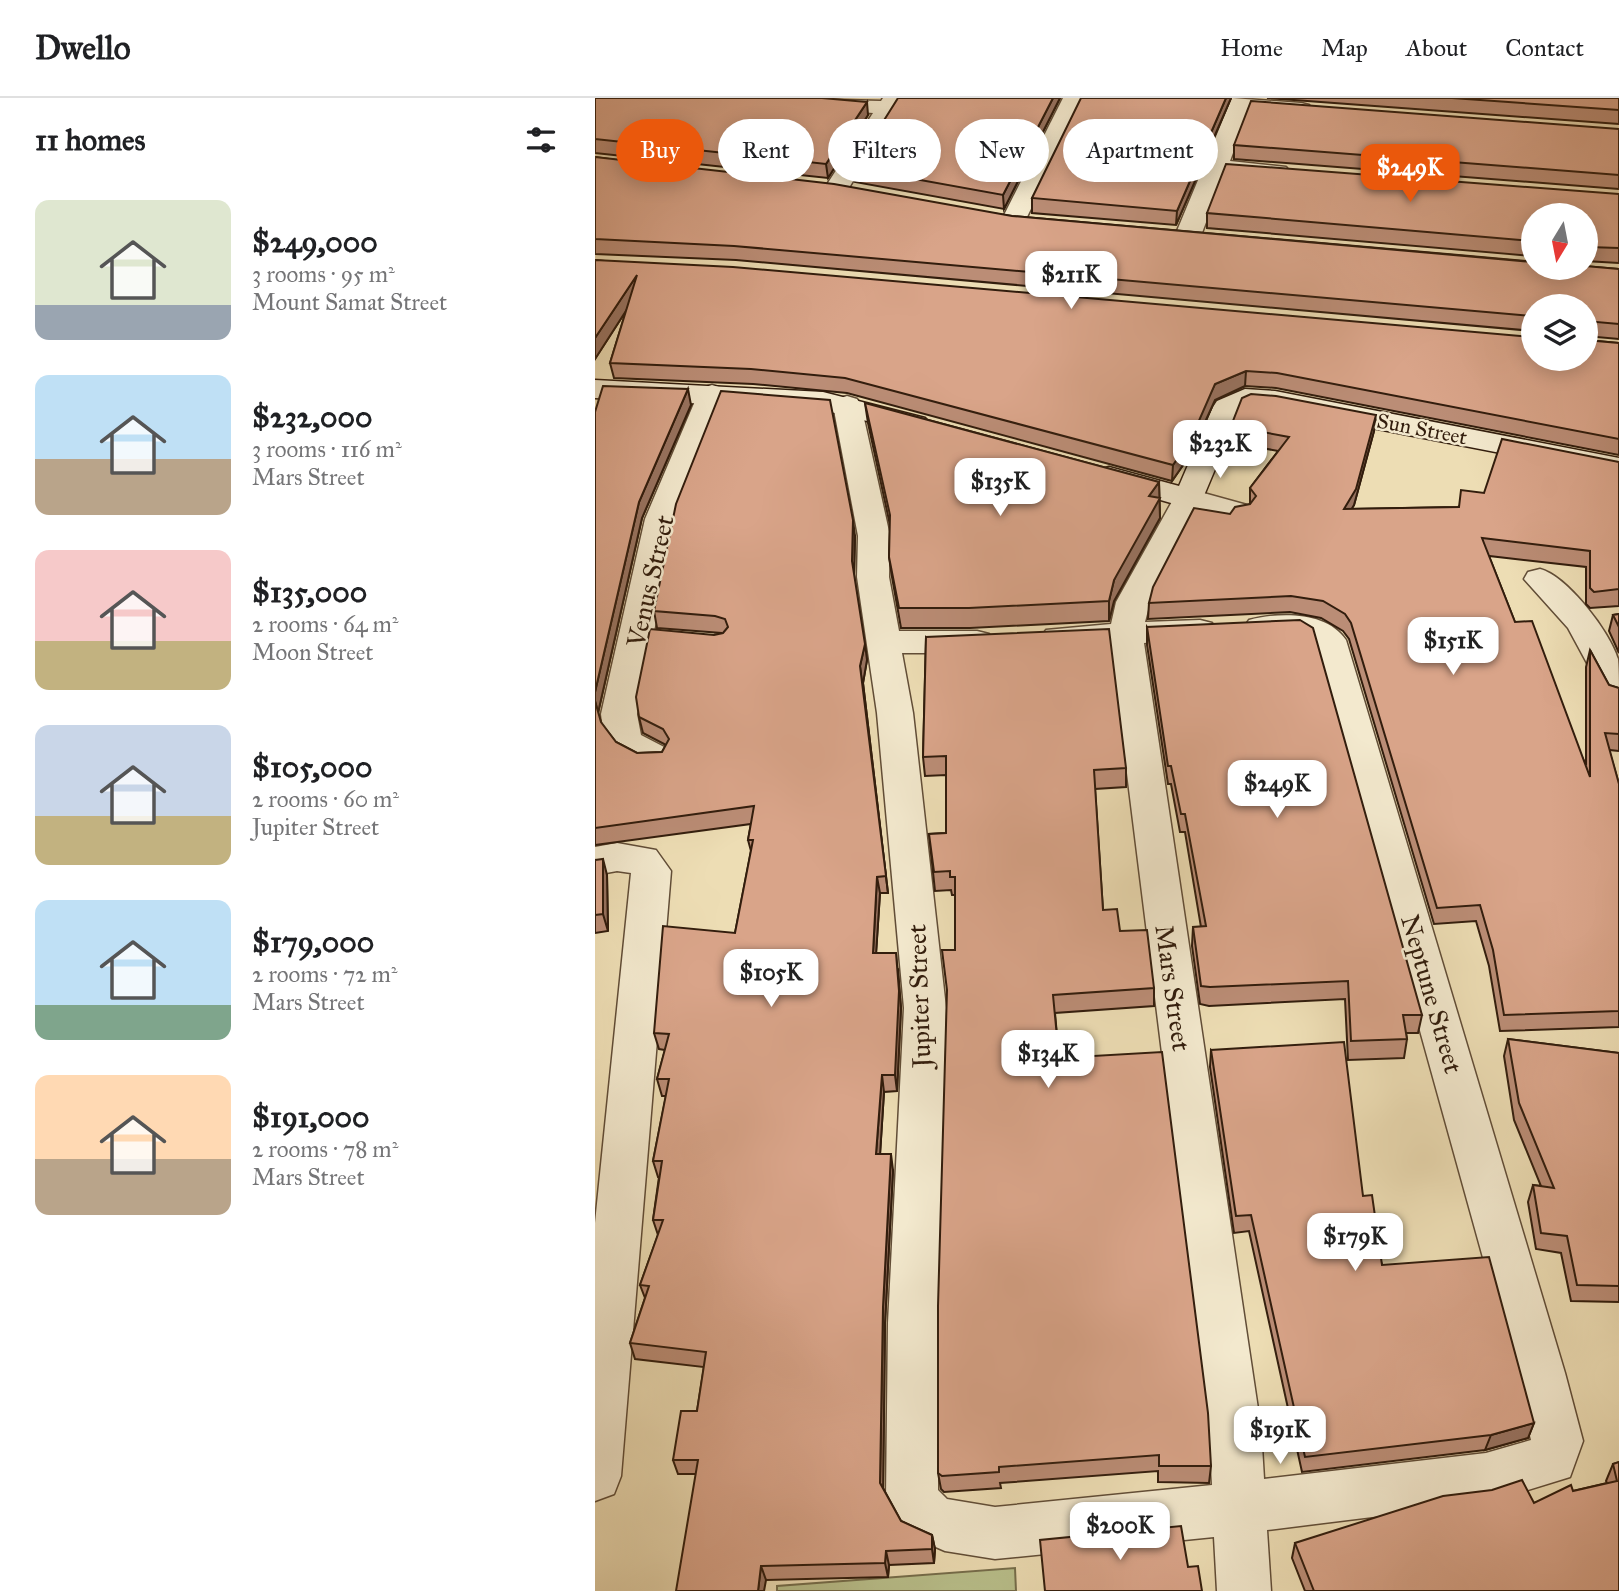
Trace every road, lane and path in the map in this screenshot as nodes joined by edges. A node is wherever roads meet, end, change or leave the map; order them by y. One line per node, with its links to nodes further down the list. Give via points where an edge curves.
1 (772, 98): 4 (street)
2 (1074, 98): 11 (street, via 1001,219)
3 (1241, 102): 5 (street); 6 (street)
4 (891, 103): 10 (street, via 847,191)
5 (1321, 111)
6 (1218, 160)
7 (1218, 167): 8 (street)
8 (1299, 174)
9 (1209, 182): 13 (street)
10 (808, 186)
11 (1040, 224)
12 (1160, 235): 13 (street)
13 (1187, 238): 14 (street)
14 (1215, 240)
15 (595, 389): 16 (street)
16 (712, 394): 17 (street); 28 (street, Venus Street, via 661,519 619,714 620,730 632,750)
17 (846, 405): 19 (street); 26 (street, Jupiter Street, via 874,536 873,577)
18 (1227, 407): 20 (street, Sun Street, via 1245,398 1275,400); 22 (street, Mars Street)
19 (939, 430)
20 (1619, 467)
21 (1083, 469): 22 (street)
22 (1189, 498): 23 (street); 25 (street, Mars Street, via 1133,602)
23 (1236, 512)
24 (1539, 579): 27 (street, via 1597,620)
25 (1125, 633): 26 (street); 31 (street, Mars Street, via 1235,1429); 31 (street, Neptune Street, via 1290,625 1308,627 1329,640 1557,1441 1552,1459 1486,1478)
26 (884, 642): 31 (street, Jupiter Street, via 925,1008 913,1323 912,1497 925,1516 945,1525 995,1533)
27 (1619, 692)
28 (653, 757)
29 (595, 861): 30 (street, via 617,857 642,860 651,872)
30 (595, 1475)
31 (1240, 1508): 32 (street, Mars Street)
32 (1244, 1591)

